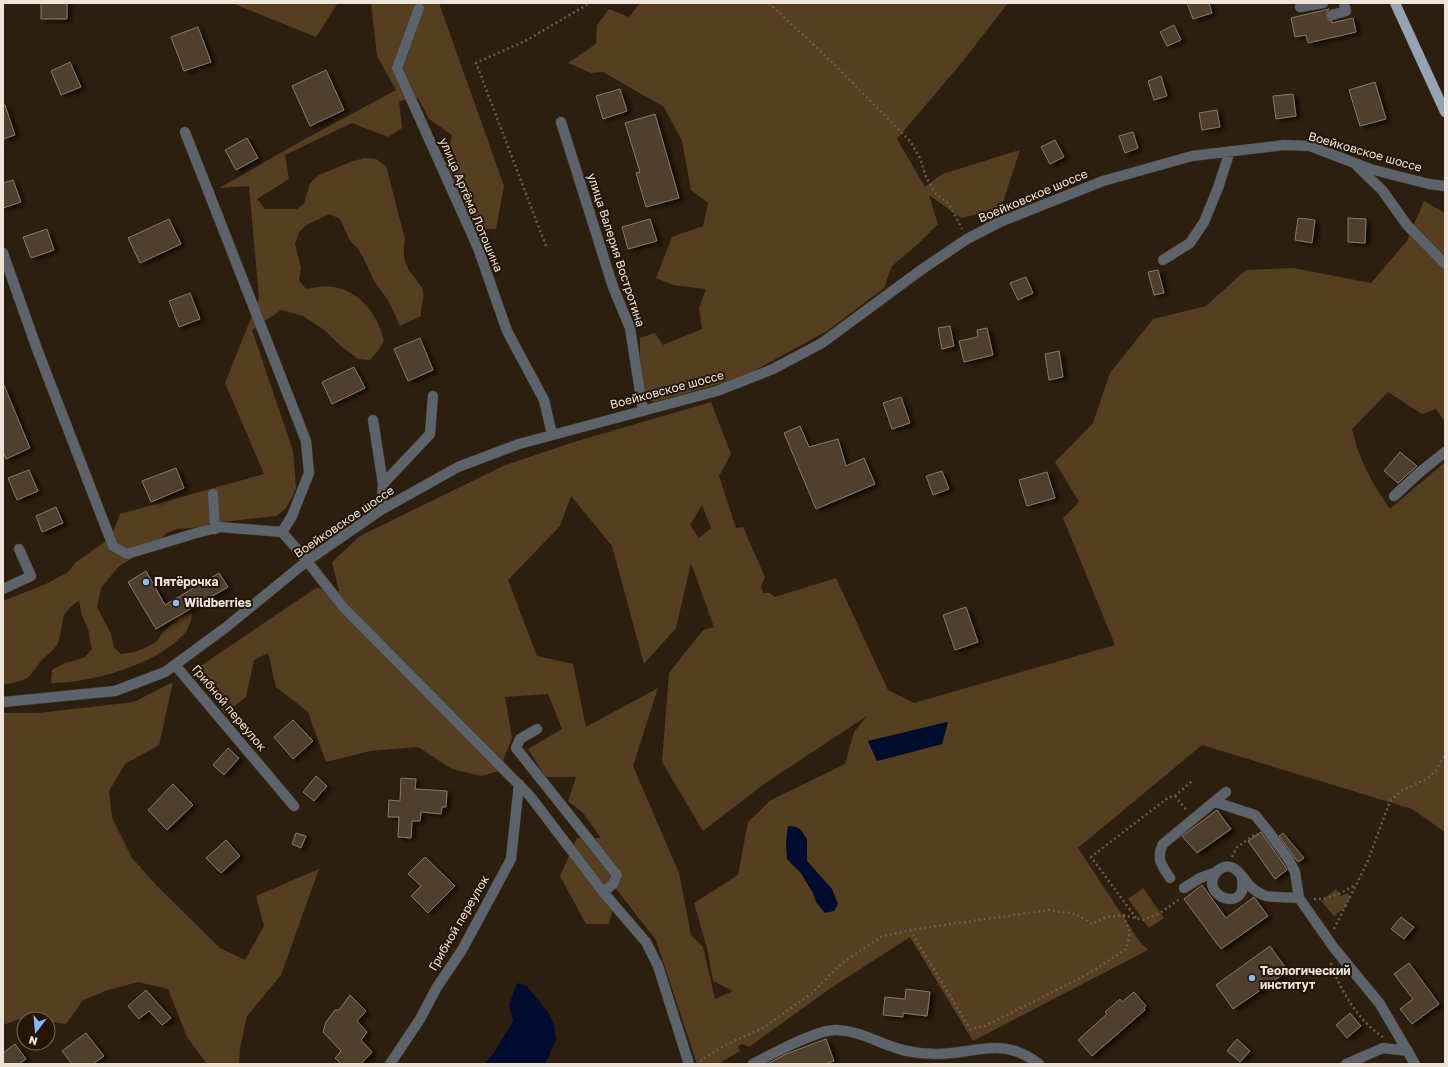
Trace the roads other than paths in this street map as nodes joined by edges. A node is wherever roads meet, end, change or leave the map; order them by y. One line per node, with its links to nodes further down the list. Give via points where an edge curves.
1 (1323, 3): 4 (street)
2 (1344, 3): 6 (street, via 1346,12)
3 (1395, 3): 7 (main road)
4 (1300, 7)
5 (419, 8): 19 (street, улица Артёма Лотошина, via 397,68 478,248 507,331 544,400)
6 (1332, 15)
7 (1445, 112)
8 (561, 122): 17 (street, улица Валерия Востротина, via 613,287 630,328)
9 (184, 132): 26 (street, via 306,441 309,473 292,516)
10 (1230, 151): 11 (street, Воейковское шоссе, via 1284,145 1310,146); 14 (street, via 1204,222 1190,243); 17 (street, Воейковское шоссе, via 1192,156 1103,181 1000,222 967,239 921,270 822,343 773,369 717,392)
11 (1354, 164): 12 (street, Воейковское шоссе); 15 (street, via 1382,190 1407,225)
12 (1445, 186)
13 (3, 253): 25 (street, via 113,546 127,554)
14 (1163, 260)
15 (1445, 264)
16 (433, 396): 21 (street, via 430,434)
17 (643, 411): 19 (street, Воейковское шоссе)
18 (373, 420): 21 (street)
19 (552, 434): 24 (street, Воейковское шоссе, via 458,467)
20 (1445, 452): 23 (street)
21 (383, 484): 24 (street)
22 (213, 494): 25 (street)
23 (1394, 496)
24 (381, 510): 28 (street, Воейковское шоссе)
25 (215, 529): 26 (street, via 220,527)
26 (282, 532): 28 (street)
27 (18, 548): 29 (street, via 32,576)
28 (307, 561): 30 (street, Воейковское шоссе); 33 (street, via 344,607)
29 (3, 589)
30 (175, 665): 31 (street, Воейковское шоссе, via 165,672 115,691); 36 (street, Грибной переулок)
31 (3, 702)
32 (537, 729): 41 (street, via 520,739 516,748 617,875 613,884)
33 (519, 784): 41 (street); 44 (street, Грибной переулок, via 511,859 462,950)
34 (1226, 792): 35 (street)
35 (1215, 802): 39 (street, via 1163,844 1159,861); 42 (street, via 1255,815 1266,827 1296,872)
36 (294, 806)
37 (1217, 872): 38 (street, via 1226,866 1234,868); 38 (street, via 1212,881 1213,887 1221,897 1229,899 1240,894); 40 (street, via 1200,878)
38 (1242, 876): 42 (street, via 1251,887 1264,896)
39 (1170, 878)
40 (1184, 888)
41 (603, 892): 45 (street, via 646,942 658,966)
42 (1299, 898): 43 (street, via 1328,940 1380,1004)
43 (1408, 1051): 48 (street, via 1383,1048); 49 (street)
44 (390, 1064)
45 (689, 1064)
46 (753, 1064): 47 (street, via 806,1038 836,1030 854,1033 906,1051 933,1054 994,1047 1016,1051)
47 (1039, 1064)
48 (1346, 1064)
49 (1415, 1064)

